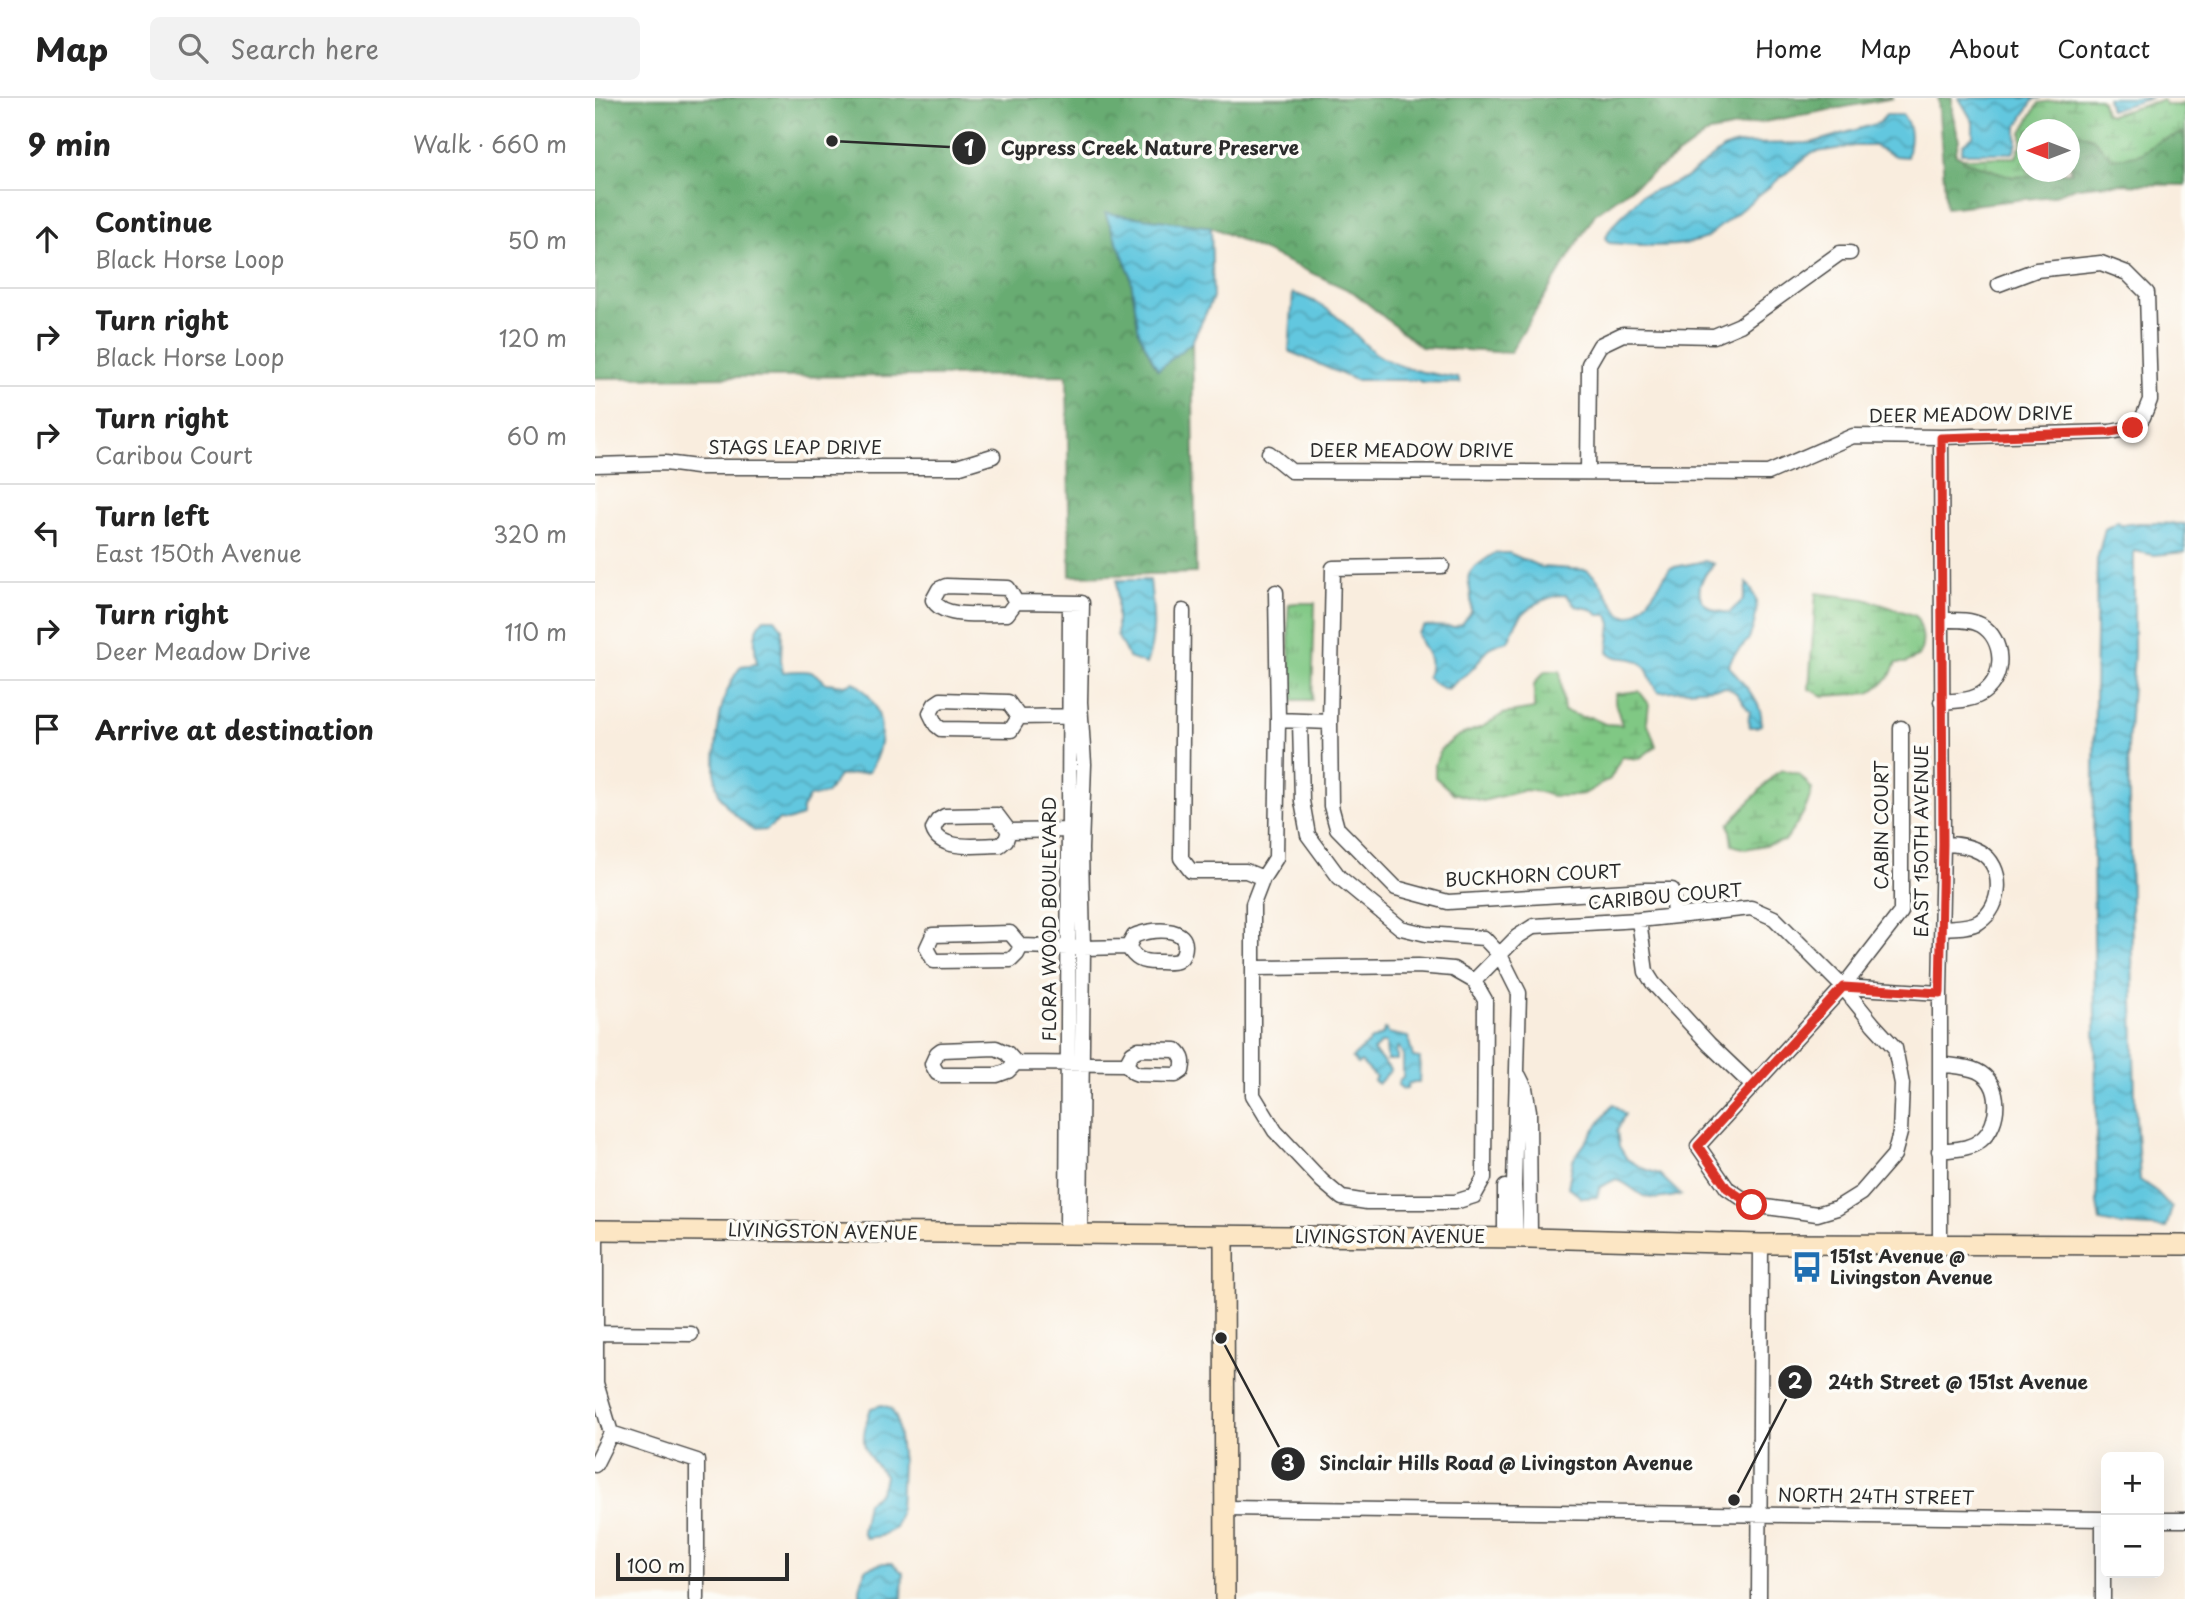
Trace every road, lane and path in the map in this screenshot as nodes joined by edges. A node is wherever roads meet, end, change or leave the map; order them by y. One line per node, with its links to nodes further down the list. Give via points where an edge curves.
1 (1850, 253): 7 (street, via 1840,253 1740,325 1714,336 1623,334 1600,345 1589,364)
2 (1999, 284): 3 (street, DEER MEADOW DRIVE, via 2036,270 2101,262 2127,273 2147,293 2150,400 2133,428)
3 (1941, 438): 7 (street, DEER MEADOW DRIVE, via 1853,436 1768,473); 12 (street, EAST 150TH AVENUE)
4 (1269, 453): 7 (street, DEER MEADOW DRIVE, via 1291,471)
5 (993, 456): 6 (street, STAGS LEAP DRIVE, via 957,467)
6 (595, 465)
7 (1588, 471)
8 (1442, 566): 18 (street, BUCKHORN COURT, via 1333,568)
9 (1276, 592): 16 (street)
10 (1016, 602): 10 (street, via 1007,614 947,613 933,600 946,586 1008,588); 14 (street, FLORA WOOD BOULEVARD, via 1076,603)
11 (1183, 611): 23 (street, via 1181,858 1191,871 1246,872)
12 (1943, 621): 13 (street, EAST 150TH AVENUE); 13 (street, via 1964,620 1981,626 1995,640 2001,656 1995,678 1984,692)
13 (1941, 702): 22 (street, EAST 150TH AVENUE)
14 (1075, 716): 15 (street); 21 (street, FLORA WOOD BOULEVARD, via 1084,764)
15 (1019, 717): 15 (street, via 1011,730 941,729 930,713 941,700 1008,702)
16 (1277, 720): 17 (street); 23 (street, via 1276,858)
17 (1300, 721): 18 (street); 30 (street, via 1302,801 1308,835 1339,877 1401,928 1484,939)
18 (1330, 722): 24 (street, BUCKHORN COURT, via 1332,806 1337,828 1396,888 1448,902 1672,890)
19 (1901, 728): 33 (street, CABIN COURT, via 1901,912)
20 (1009, 831): 20 (street, via 1000,845 947,845 933,829 945,816 997,815); 21 (street)
21 (1075, 831): 29 (street, FLORA WOOD BOULEVARD)
22 (1943, 844): 26 (street, EAST 150TH AVENUE); 26 (street, via 1970,846 1983,853 1997,875 1998,893 1994,906 1979,922)
23 (1263, 878): 31 (street, via 1253,904)
24 (1674, 915): 25 (street, CARIBOU COURT); 33 (street, CARIBOU COURT, via 1751,908 1774,918)
25 (1639, 920): 30 (street, CARIBOU COURT, via 1534,926); 40 (street, via 1646,972 1653,983)
26 (1942, 928): 34 (street, EAST 150TH AVENUE)
27 (1021, 946): 27 (street, via 1011,960 934,961 927,948 933,935 1010,933); 29 (street)
28 (1128, 947): 29 (street)
29 (1076, 948): 36 (street, FLORA WOOD BOULEVARD)
30 (1500, 955): 32 (street, CARIBOU COURT); 39 (street, via 1518,993)
31 (1253, 968): 32 (street, via 1418,966 1453,969); 32 (street, via 1253,1095 1275,1131 1322,1181 1342,1198 1367,1202 1455,1202 1474,1196 1484,1178 1485,1000)
32 (1474, 981)
33 (1843, 987): 34 (street); 40 (street, CABIN COURT); 40 (street, CARIBOU COURT, via 1895,1048 1902,1084 1894,1155 1861,1193 1817,1214 1752,1205 1727,1188 1698,1146)
34 (1940, 993): 38 (street, EAST 150TH AVENUE)
35 (1016, 1063): 35 (street, via 997,1075 942,1075 932,1064 941,1050 996,1048); 36 (street)
36 (1075, 1064): 37 (street); 43 (street, FLORA WOOD BOULEVARD)
37 (1126, 1064)
38 (1940, 1064): 41 (street, EAST 150TH AVENUE); 41 (street, via 1985,1076 1992,1085 1997,1109 1982,1140 1973,1146)
39 (1517, 1072): 45 (street, via 1505,1122); 45 (street, via 1529,1111)
40 (1753, 1086)
41 (1939, 1151): 47 (street, EAST 150TH AVENUE)
42 (595, 1230): 43 (street, LIVINGSTON AVENUE); 49 (street)
43 (1073, 1234): 44 (street, LIVINGSTON AVENUE)
44 (1223, 1237): 45 (street, LIVINGSTON AVENUE); 53 (street)
45 (1517, 1238): 46 (street, LIVINGSTON AVENUE)
46 (1761, 1244): 47 (street, LIVINGSTON AVENUE); 54 (street)
47 (1940, 1245): 48 (street, LIVINGSTON AVENUE)
48 (2185, 1245)
49 (596, 1333): 50 (street); 51 (street, via 596,1383)
50 (691, 1334)
51 (611, 1433): 52 (street); 59 (street, via 697,1461)
52 (595, 1465)
53 (1226, 1508): 54 (street, NORTH 24TH STREET); 60 (street)
54 (1758, 1515): 55 (street, NORTH 24TH STREET); 61 (street)
55 (2101, 1519)
56 (2164, 1520): 57 (street)
57 (2185, 1520)
58 (2104, 1578): 62 (street)
59 (697, 1599)
60 (1226, 1599)
61 (1759, 1599)
62 (2103, 1599)

